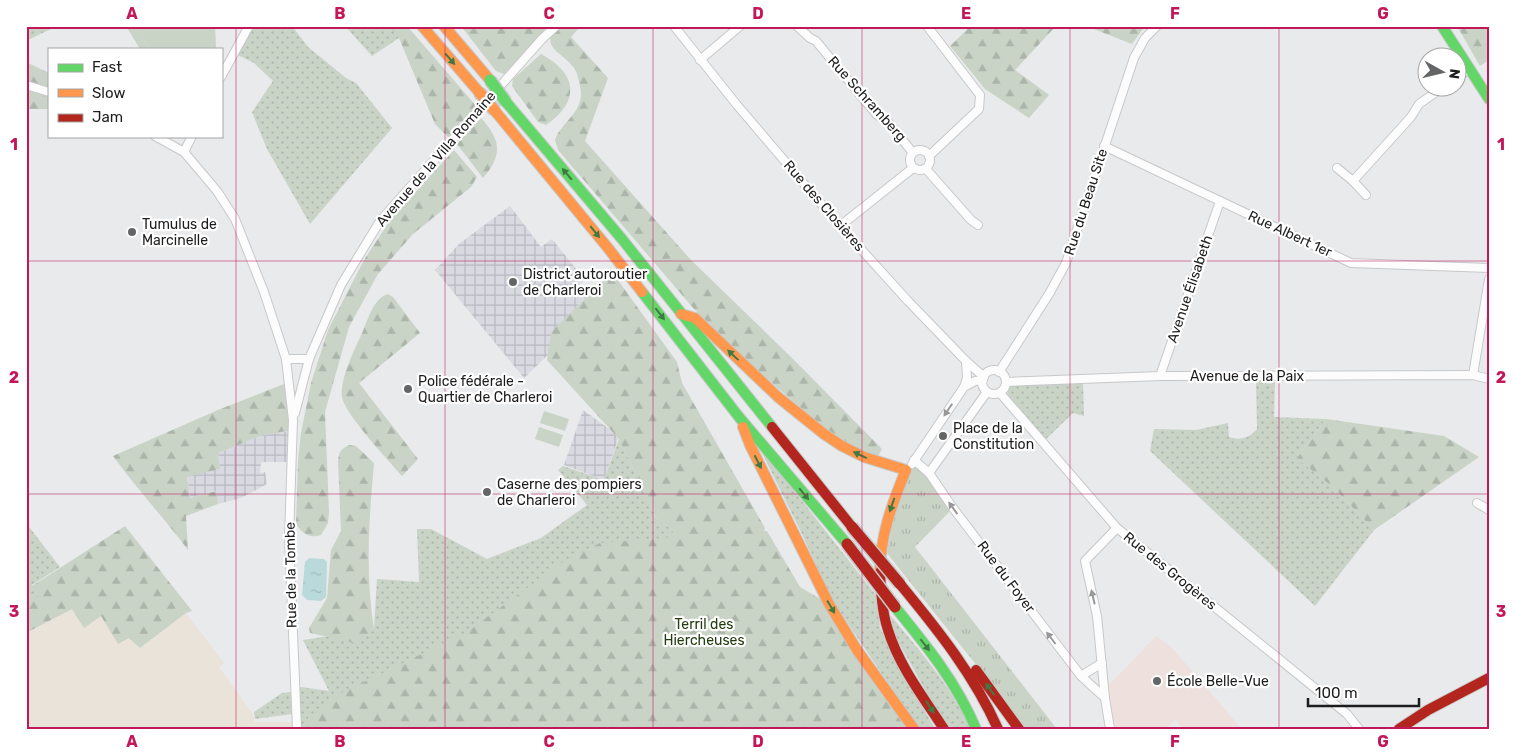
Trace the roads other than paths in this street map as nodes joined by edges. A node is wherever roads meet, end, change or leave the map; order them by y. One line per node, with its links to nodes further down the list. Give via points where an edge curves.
1 (248, 26): 13 (street)
2 (422, 26): 47 (main road, one-way to 47, bridge, via 608,248)
3 (444, 26): 34 (main road, one-way to 3, bridge)
4 (556, 26): 36 (street, Avenue de la Villa Romaine, via 380,221 341,285)
5 (674, 26): 11 (street, Rue des Closières)
6 (740, 26): 11 (street)
7 (797, 26): 22 (street, Rue Schramberg, via 816,41)
8 (928, 26): 23 (street, via 980,95 979,109)
9 (1157, 26): 20 (street, Rue du Beau Site, via 1145,38 1134,58)
10 (1442, 26): 12 (main road)
11 (700, 60): 31 (street, Rue des Closières)
12 (1469, 69): 17 (main road)
13 (222, 75)
14 (26, 85): 15 (street)
15 (48, 92)
16 (1428, 98): 27 (street)
17 (1489, 99)
18 (158, 138): 21 (street, Rue de la Tombe)
19 (191, 138): 21 (street)
20 (1104, 146): 29 (street, Rue Albert 1er); 38 (street, Rue du Beau Site, via 1066,263 1050,294)
21 (184, 152): 35 (street, Rue de la Tombe, via 217,191 235,219)
22 (913, 153): 23 (street, via 922,150); 24 (street, via 910,162)
23 (929, 156): 26 (street)
24 (913, 168): 26 (street, via 919,171); 31 (street)
25 (1337, 168): 27 (street)
26 (926, 169): 30 (street)
27 (1354, 181): 28 (street)
28 (1366, 194)
29 (1220, 201): 32 (street, Rue Albert 1er, via 1351,263); 40 (street, Avenue Élisabeth)
30 (978, 224)
31 (840, 226): 37 (street, Rue des Closières)
32 (1489, 268)
33 (1489, 279): 39 (street)
34 (681, 314): 50 (main road, one-way to 34, via 864,457 824,434 778,396 695,318); 55 (main road, bridge)
35 (286, 358): 36 (street); 48 (street, Rue de la Tombe)
36 (309, 359): 48 (street, Rue de la Tombe)
37 (966, 361): 41 (street, Rue des Closières); 44 (street)
38 (999, 372): 41 (street, via 990,371); 43 (street)
39 (1473, 374): 40 (street, Avenue de la Paix); 42 (street, Avenue de la Paix)
40 (1160, 376): 43 (street, Avenue de la Paix)
41 (983, 378): 44 (street); 45 (street)
42 (1489, 379)
43 (1006, 382): 46 (street)
44 (964, 387): 49 (street, one-way to 49)
45 (987, 392): 46 (street); 51 (street)
46 (1000, 393): 54 (street, Rue des Grogères)
47 (739, 417): 61 (main road, one-way to 61, via 829,604 857,650); 63 (main road, one-way to 63, bridge, via 847,544 937,660 966,704)
48 (293, 420): 60 (street, Rue de la Tombe, via 289,537)
49 (914, 460): 50 (street); 51 (street, Rue du Foyer)
50 (906, 470): 62 (main road, one-way to 62, via 883,535 880,567 882,600 892,642)
51 (929, 473): 57 (street, Rue du Foyer, one-way to 51)
52 (1477, 503): 53 (street)
53 (1489, 510)
54 (1117, 528): 56 (street, one-way to 54, via 1097,616 1085,562); 67 (street, Rue des Grogères, via 1347,714)
55 (956, 654): 64 (main road, via 992,712); 65 (main road, one-way to 55, via 976,669)
56 (1102, 663): 57 (street); 59 (street)
57 (1081, 676): 59 (street, Rue du Foyer)
58 (1489, 678): 68 (main road)
59 (1105, 698): 66 (street)
60 (297, 729)
61 (914, 729)
62 (944, 729)
63 (976, 729)
64 (998, 729)
65 (1018, 729)
66 (1110, 729)
67 (1359, 729)
68 (1399, 729)

